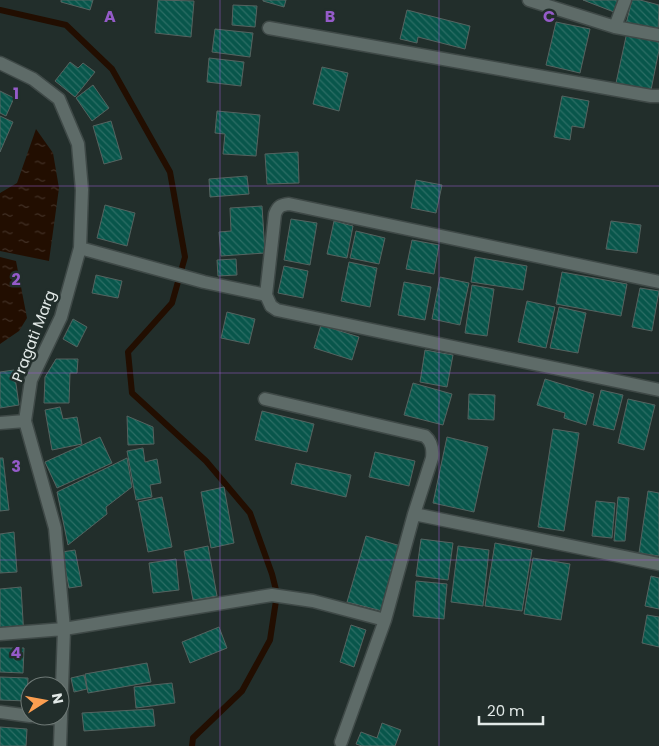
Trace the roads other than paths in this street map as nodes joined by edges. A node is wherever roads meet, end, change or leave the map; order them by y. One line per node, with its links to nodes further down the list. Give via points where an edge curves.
1 (529, 0): 3 (street)
2 (625, 0): 3 (street)
3 (616, 27): 5 (street)
4 (269, 28): 7 (street)
5 (659, 35)
6 (0, 63): 8 (street, Pragati Marg, via 33,79 59,99 78,144 82,190)
7 (659, 96)
8 (80, 248): 10 (street, via 204,282); 13 (street, Pragati Marg, via 61,317 31,380)
9 (659, 282): 10 (street, via 289,204 281,205 275,214)
10 (266, 295): 11 (street, via 277,310)
11 (659, 390)
12 (265, 399): 15 (street, via 425,436 431,445 432,458)
13 (26, 421): 14 (street); 18 (street, Pragati Marg, via 54,528)
14 (0, 423)
15 (414, 514): 16 (street); 17 (street)
16 (659, 564)
17 (385, 620): 18 (street, via 312,601 272,595); 24 (street)
18 (64, 629): 19 (street); 20 (street, Pragati Marg)
19 (0, 634)
20 (62, 676)
21 (0, 712): 22 (street)
22 (20, 714)
23 (61, 726): 25 (street, Pragati Marg)
24 (341, 742)
25 (60, 746)

